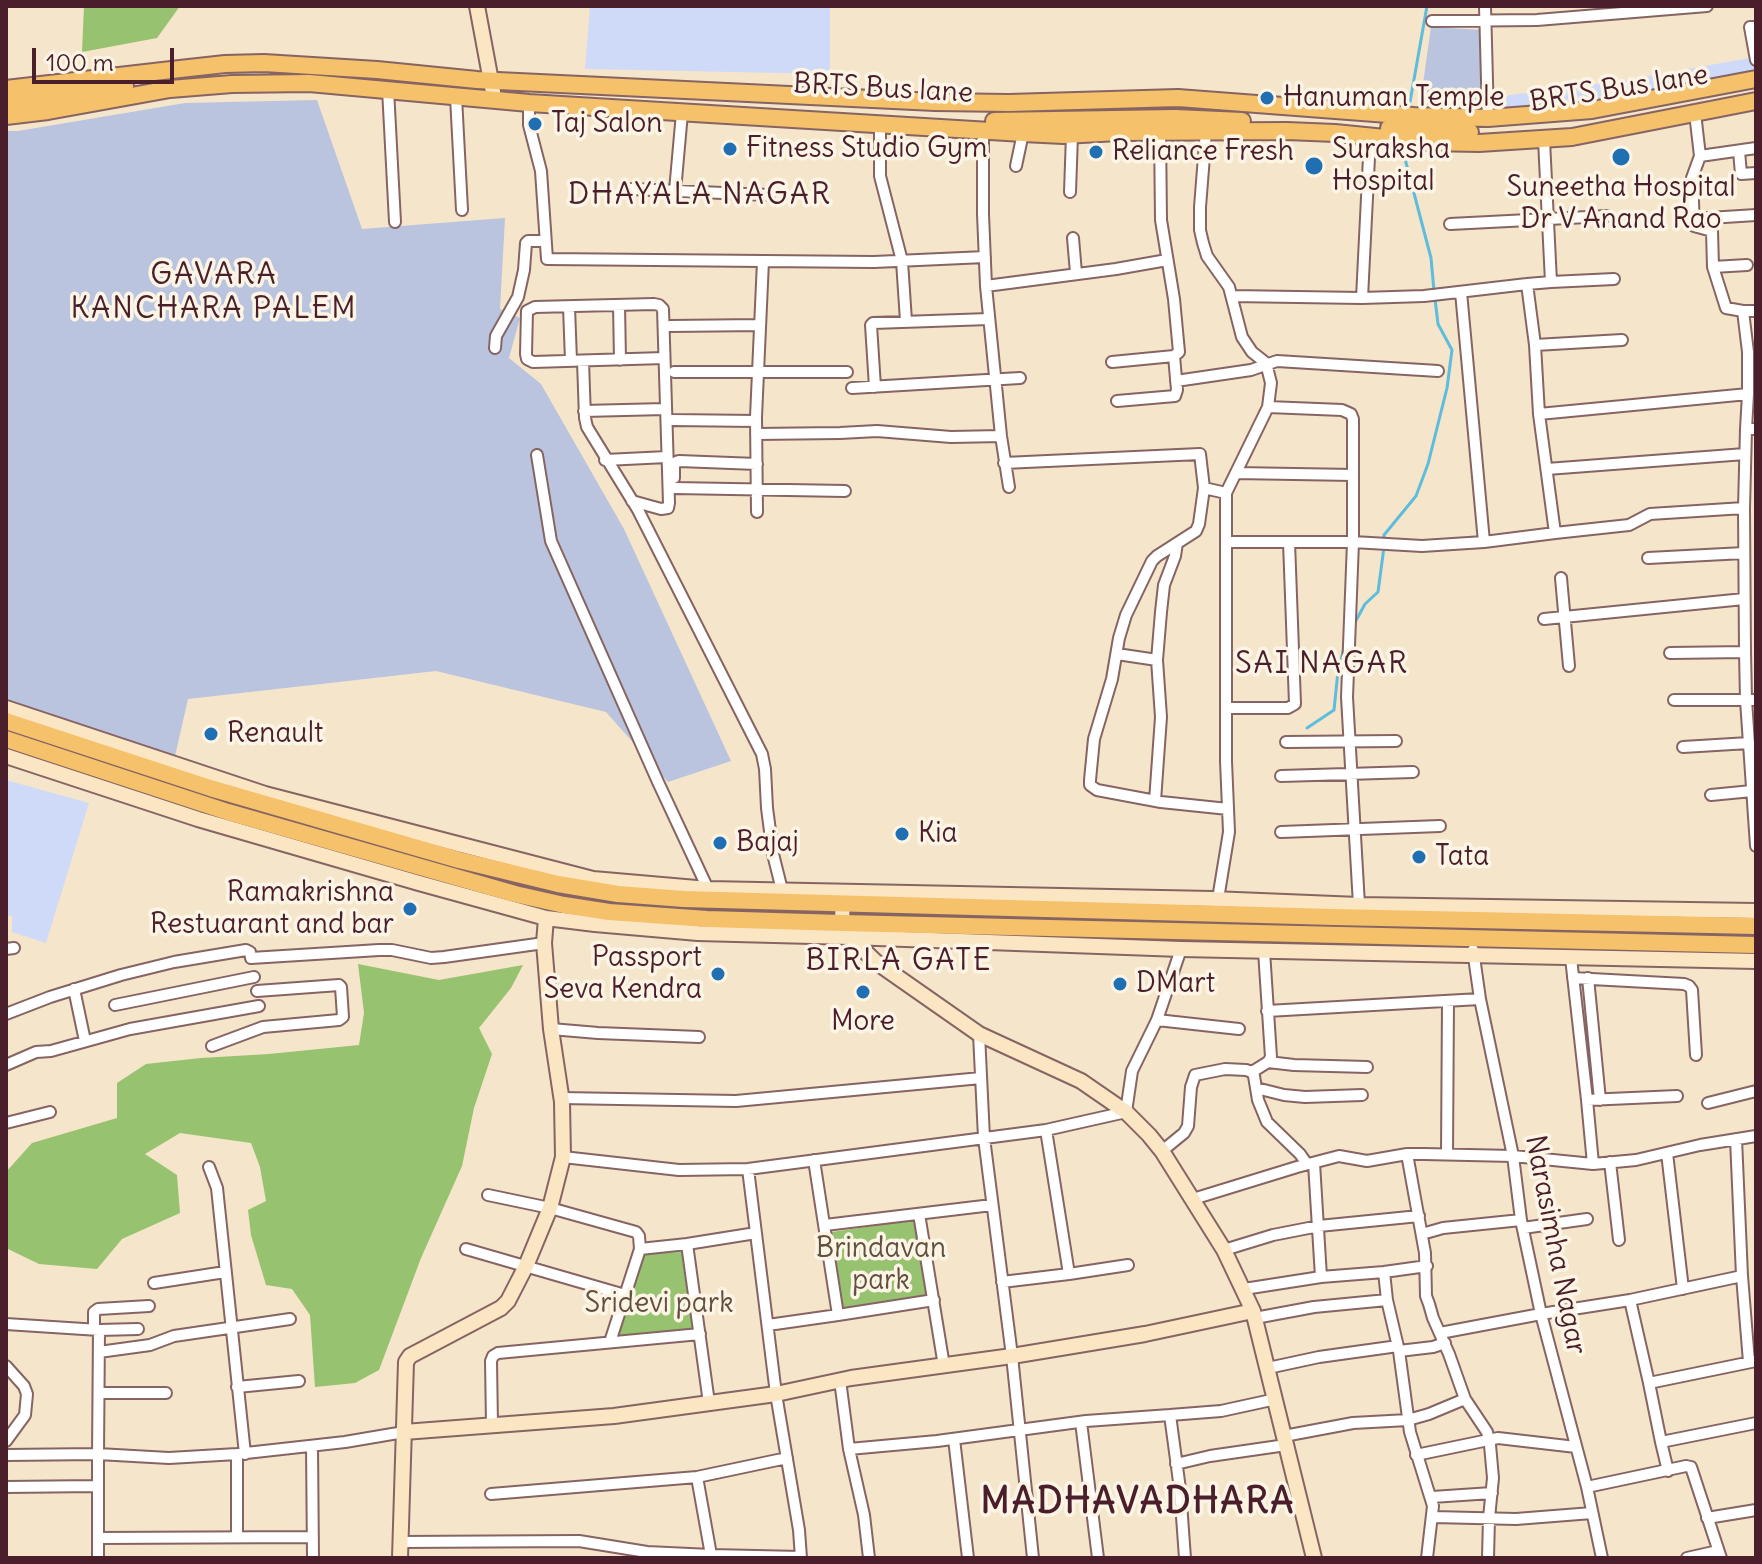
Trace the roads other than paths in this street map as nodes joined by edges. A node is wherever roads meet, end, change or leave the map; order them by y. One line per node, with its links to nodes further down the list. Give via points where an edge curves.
1 (477, 6): 11 (street)
2 (1485, 6): 4 (street)
3 (1707, 6): 4 (street)
4 (1486, 20): 5 (street); 21 (street)
5 (1432, 21)
6 (1756, 27): 7 (street, via 1750,27)
7 (1756, 60)
8 (1756, 79): 17 (main road)
9 (6, 89): 11 (main road, via 264,63 377,70)
10 (388, 89): 13 (main road); 20 (main road, via 232,84); 44 (street)
11 (493, 90): 13 (main road); 14 (main road, BRTS Bus lane, via 269,74 161,81); 16 (main road); 17 (main road, BRTS Bus lane, via 986,121 1175,118 1468,132 1583,126); 21 (main road, via 1009,103 1178,98)
12 (1756, 92): 17 (main road, BRTS Bus lane)
13 (456, 97): 39 (street)
14 (6, 101)
15 (1756, 101): 19 (main road)
16 (529, 103): 18 (main road); 47 (street, via 541,171)
17 (1649, 107): 21 (main road)
18 (682, 113): 22 (main road); 36 (street)
19 (1695, 113): 29 (main road); 32 (street)
20 (6, 116)
21 (1488, 118)
22 (880, 125): 23 (main road); 51 (street, via 880,176)
23 (983, 131): 26 (main road); 48 (street)
24 (1160, 131): 25 (main road); 27 (main road); 49 (street)
25 (1206, 131): 28 (main road); 60 (street, via 1200,230 1207,256)
26 (1023, 133): 27 (main road); 33 (street)
27 (1072, 135): 37 (street)
28 (1370, 137): 29 (main road, via 1479,143); 61 (street)
29 (1544, 140): 42 (street)
30 (1756, 148): 31 (street)
31 (1739, 151): 32 (street); 34 (street, via 1741,174)
32 (1700, 156): 43 (street, via 1692,178)
33 (1016, 166)
34 (1756, 173)
35 (631, 189): 36 (street)
36 (675, 191): 38 (street)
37 (1070, 192)
38 (769, 195)
39 (462, 210)
40 (1756, 215): 43 (street)
41 (1607, 216): 42 (street)
42 (1548, 218): 45 (street); 56 (street)
43 (1693, 219): 53 (street, via 1696,228 1712,231)
44 (395, 222)
45 (1450, 224)
46 (1073, 238): 54 (street)
47 (545, 241): 50 (street, via 551,260); 72 (street, via 526,243 518,297 496,336)
48 (985, 257): 51 (street); 58 (street)
49 (1167, 260): 54 (street); 73 (street, via 1180,349)
50 (763, 261): 51 (street); 68 (street)
51 (902, 261): 67 (street)
52 (1747, 265): 53 (street)
53 (1713, 267): 64 (street, via 1726,308)
54 (1076, 273): 58 (street)
55 (1614, 279): 56 (street)
56 (1551, 282): 57 (street)
57 (1527, 284): 59 (street); 71 (street)
58 (986, 286): 66 (street)
59 (1461, 292): 61 (street); 124 (street)
60 (1232, 296): 61 (street); 79 (street, via 1242,337)
61 (1362, 298)
62 (619, 305): 63 (street); 74 (street, via 654,304 663,309); 75 (street)
63 (569, 307): 76 (street); 76 (street, via 527,311 526,354 533,362)
64 (1743, 311): 65 (street); 89 (street)
65 (1756, 311)
66 (989, 319): 67 (street); 85 (street)
67 (906, 321): 87 (street, via 871,325)
68 (760, 325): 69 (street); 83 (street)
69 (670, 326)
70 (1622, 340): 71 (street)
71 (1535, 345): 94 (street)
72 (495, 348)
73 (1174, 356): 78 (street); 86 (street)
74 (664, 358): 75 (street); 92 (street)
75 (620, 360): 77 (street)
76 (571, 361): 77 (street)
77 (583, 361): 93 (street)
78 (1112, 362)
79 (1266, 363): 80 (street); 86 (street); 91 (street, via 1271,383)
80 (1438, 371)
81 (674, 372): 83 (street)
82 (847, 372): 83 (street)
83 (758, 373): 96 (street)
84 (1020, 378): 85 (street)
85 (995, 380): 87 (street); 99 (street)
86 (1176, 381): 90 (street, via 1175,396)
87 (875, 387): 88 (street)
88 (852, 388)
89 (1748, 394): 94 (street); 97 (street)
90 (1117, 401)
91 (1268, 407): 107 (street); 108 (street, via 1351,414)
92 (665, 409): 93 (street); 101 (street)
93 (584, 411): 103 (street)
94 (1539, 414): 106 (street)
95 (672, 420): 96 (street)
96 (756, 421): 98 (street)
97 (1751, 429): 102 (street)
98 (756, 434): 99 (street, via 892,431); 105 (street)
99 (1001, 436): 104 (street)
100 (537, 455): 161 (street, via 551,541)
101 (667, 457): 103 (street); 116 (street, via 668,508)
102 (1749, 458): 106 (street); 117 (street)
103 (605, 460): 116 (street)
104 (1004, 463): 109 (street); 111 (street, via 1200,454)
105 (757, 464): 110 (street, via 679,461 674,466); 112 (street)
106 (1547, 469): 120 (street)
107 (1236, 473): 108 (street); 114 (street)
108 (1353, 475): 123 (street)
109 (1009, 487)
110 (674, 488): 112 (street); 118 (street)
111 (1204, 488): 114 (street); 125 (street, via 1196,531)
112 (757, 490): 113 (street); 119 (street)
113 (845, 491)
114 (1226, 493): 121 (street)
115 (1756, 500): 117 (street)
116 (632, 501): 162 (street, via 762,754)
117 (1744, 504): 120 (street, via 1650,514 1629,525); 126 (street)
118 (675, 507)
119 (757, 512)
120 (1555, 533): 124 (street)
121 (1226, 542): 122 (street); 141 (street)
122 (1289, 542): 123 (street); 141 (street, via 1295,704)
123 (1353, 542): 124 (street); 144 (street)
124 (1484, 542)
125 (1177, 543): 135 (street, via 1152,561 1126,615); 136 (street, via 1164,585)
126 (1744, 553): 127 (street); 129 (street)
127 (1648, 558)
128 (1561, 578): 130 (street)
129 (1748, 594): 130 (street); 132 (street)
130 (1564, 618): 131 (street); 137 (street)
131 (1544, 619)
132 (1750, 622): 133 (street)
133 (1745, 652): 134 (street); 139 (street)
134 (1670, 653)
135 (1117, 654): 136 (street); 155 (street, via 1094,739 1090,785)
136 (1157, 660): 155 (street, via 1161,717)
137 (1569, 666)
138 (1674, 700): 139 (street)
139 (1751, 700): 147 (street)
140 (6, 708): 161 (street, via 265,794 593,879)
141 (1226, 708): 156 (street)
142 (6, 721): 163 (main road, via 210,788 544,881 653,897)
143 (6, 739): 169 (main road, via 228,812 515,894 609,912)
144 (1350, 741): 145 (street); 146 (street); 151 (street)
145 (1396, 741)
146 (1286, 742)
147 (1749, 743): 148 (street); 153 (street)
148 (1683, 747)
149 (6, 756): 167 (street, via 198,819)
150 (1413, 772): 151 (street)
151 (1352, 773): 152 (street); 158 (street)
152 (1281, 776)
153 (1752, 791): 154 (street); 160 (street)
154 (1711, 795)
155 (1155, 801): 156 (street)
156 (1228, 809): 164 (street)
157 (1440, 826): 158 (street)
158 (1356, 829): 159 (street); 165 (street)
159 (1281, 832)
160 (1756, 846)
161 (708, 889): 162 (street)
162 (782, 890): 163 (street)
163 (843, 897): 164 (street); 168 (main road, via 1349,918); 169 (street)
164 (1218, 899): 165 (street)
165 (1359, 905): 166 (street)
166 (1756, 911)
167 (546, 918): 169 (street, via 698,933); 170 (street)
168 (1756, 926)
169 (846, 930): 172 (main road); 173 (street); 193 (street, via 876,962)
170 (544, 943): 175 (street, via 431,958 392,950); 191 (street)
171 (1756, 945): 172 (main road)
172 (1472, 947): 174 (street); 176 (street); 183 (street, Narasimha Nagar)
173 (1181, 949): 174 (street); 189 (street)
174 (1264, 951): 187 (street)
175 (251, 958): 178 (street); 181 (street, via 246,950)
176 (1571, 958): 177 (street); 179 (street)
177 (1756, 961)
178 (254, 977): 182 (street); 185 (street)
179 (1573, 978): 180 (street); 208 (street)
180 (1588, 978): 197 (street, via 1689,986); 209 (street)
181 (74, 989): 188 (street); 195 (street)
182 (257, 991): 186 (street); 190 (street, via 341,987 341,1019)
183 (1480, 999): 184 (street); 222 (street, Narasimha Nagar)
184 (1448, 1001): 187 (street); 221 (street)
185 (115, 1005)
186 (259, 1006): 190 (street); 195 (street)
187 (1267, 1011): 198 (street)
188 (6, 1014)
189 (1157, 1020): 192 (street); 212 (street, via 1132,1071)
190 (263, 1027): 196 (street)
191 (551, 1029): 194 (street); 207 (street)
192 (1239, 1029)
193 (979, 1034): 202 (street); 212 (street, via 1081,1081)
194 (699, 1037)
195 (85, 1041): 199 (street)
196 (212, 1046)
197 (1696, 1055)
198 (1268, 1062): 200 (street); 201 (street)
199 (6, 1065)
200 (1367, 1067)
201 (1252, 1072): 203 (street); 218 (street, via 1225,1069 1195,1075 1188,1126)
202 (981, 1078): 207 (street, via 736,1101); 216 (street)
203 (1256, 1088): 205 (street, via 1305,1097); 226 (street, via 1267,1122)
204 (1756, 1091): 210 (street)
205 (1362, 1095)
206 (1677, 1096): 209 (street)
207 (561, 1098): 223 (street)
208 (1587, 1100): 209 (street); 227 (street)
209 (1600, 1100)
210 (1708, 1103)
211 (50, 1112): 213 (street)
212 (1126, 1112): 214 (street); 218 (street)
213 (6, 1123)
214 (1046, 1130): 216 (street); 252 (street)
215 (1756, 1136): 217 (street)
216 (984, 1138): 224 (street); 232 (street)
217 (1736, 1139): 219 (street); 253 (street)
218 (1162, 1151): 231 (street)
219 (1667, 1153): 225 (street); 258 (street)
220 (1407, 1154): 221 (street); 226 (street, via 1367,1161 1339,1156); 235 (street)
221 (1447, 1154): 222 (street)
222 (1513, 1156): 227 (street); 237 (street, Narasimha Nagar)
223 (563, 1157): 229 (street, via 679,1170); 233 (street)
224 (814, 1160): 229 (street); 238 (street)
225 (1610, 1162): 227 (street); 242 (street)
226 (1311, 1164): 231 (street); 239 (street)
227 (1593, 1164)
228 (209, 1167): 250 (street, via 217,1188)
229 (748, 1169): 240 (street)
230 (488, 1195): 233 (street)
231 (1193, 1199): 246 (street)
232 (992, 1205): 234 (street); 255 (street)
233 (550, 1208): 245 (street, via 636,1232); 248 (street)
234 (919, 1214): 238 (street); 260 (street)
235 (1419, 1216): 239 (street); 241 (street)
236 (1587, 1219): 237 (street)
237 (1522, 1224): 241 (street); 265 (street, Narasimha Nagar)
238 (825, 1225): 266 (street)
239 (1319, 1226): 246 (street); 254 (street)
240 (756, 1233): 243 (street); 269 (street)
241 (1422, 1234): 249 (street)
242 (1619, 1240)
243 (687, 1244): 245 (street); 273 (street)
244 (466, 1249): 248 (street)
245 (640, 1249): 259 (street)
246 (1224, 1250): 257 (street)
247 (1128, 1265): 252 (street)
248 (526, 1266): 259 (street); 299 (street, via 501,1308 410,1356)
249 (1427, 1266): 251 (street); 274 (street, via 1426,1296)
250 (225, 1272): 256 (street); 270 (street)
251 (1384, 1272): 254 (street); 261 (street)
252 (1069, 1274): 255 (street)
253 (1742, 1276): 258 (street); 279 (street)
254 (1321, 1277): 257 (street)
255 (1002, 1282): 278 (street)
256 (154, 1283)
257 (1244, 1289): 264 (street)
258 (1683, 1289): 262 (street)
259 (625, 1295): 275 (street)
260 (934, 1300): 266 (street); 281 (street)
261 (1387, 1300): 264 (street); 276 (street)
262 (1630, 1300): 265 (street); 285 (street)
263 (149, 1306): 272 (street, via 98,1309)
264 (1254, 1314): 278 (street); 282 (street)
265 (1541, 1314): 274 (street); 305 (street, Narasimha Nagar)
266 (838, 1315): 269 (street)
267 (290, 1319): 270 (street)
268 (6, 1324): 272 (street)
269 (768, 1325): 289 (street)
270 (231, 1327): 277 (street); 286 (street)
271 (138, 1329): 272 (street)
272 (96, 1330): 277 (street)
273 (700, 1334): 275 (street); 292 (street)
274 (1442, 1338): 276 (street, via 1433,1347); 291 (street)
275 (610, 1342): 297 (street, via 493,1356)
276 (1399, 1348): 282 (street); 294 (street)
277 (99, 1352): 287 (street)
278 (1012, 1356): 281 (street); 298 (street)
279 (1752, 1361): 285 (street)
280 (6, 1366): 306 (street, via 27,1394 25,1415)
281 (944, 1366): 283 (street)
282 (1268, 1368): 290 (street)
283 (840, 1380): 289 (street); 307 (street)
284 (299, 1381): 286 (street)
285 (1649, 1383): 303 (street)
286 (237, 1387): 309 (street)
287 (99, 1393): 288 (street); 308 (street)
288 (166, 1393)
289 (776, 1394): 292 (street); 311 (street)
290 (1276, 1399): 293 (street); 302 (street)
291 (1465, 1399): 294 (street); 300 (street)
292 (709, 1403): 297 (street)
293 (1170, 1415): 295 (street); 312 (street)
294 (1408, 1420): 302 (street, via 1353,1423); 310 (street)
295 (1081, 1422): 298 (street); 340 (street)
296 (1756, 1423): 303 (street)
297 (492, 1425): 299 (street)
298 (1019, 1430): 301 (street); 339 (street)
299 (404, 1432): 304 (street); 329 (street)
300 (1489, 1438): 305 (street); 310 (street); 318 (street)
301 (954, 1439): 307 (street); 338 (street)
302 (1285, 1440): 312 (street); 342 (street)
303 (1661, 1442): 313 (street)
304 (312, 1446): 309 (street); 327 (street)
305 (1576, 1447): 317 (street, Narasimha Nagar)
306 (6, 1449): 308 (street)
307 (849, 1449): 337 (street)
308 (98, 1454): 309 (street); 315 (street)
309 (241, 1454): 326 (street)
310 (1416, 1455): 320 (street)
311 (787, 1458): 314 (street); 333 (street)
312 (1176, 1464): 341 (street)
313 (1668, 1471): 317 (street); 325 (street, via 1691,1467)
314 (697, 1477): 319 (street); 332 (street)
315 (97, 1486): 316 (street); 328 (street)
316 (6, 1487)
317 (1587, 1487): 322 (street, Narasimha Nagar)
318 (1492, 1493): 320 (street); 324 (street)
319 (491, 1494)
320 (1432, 1497): 323 (street)
321 (1756, 1510): 325 (street)
322 (1592, 1513): 324 (street); 345 (street, Narasimha Nagar)
323 (1433, 1517): 324 (street); 343 (street)
324 (1489, 1518): 344 (street)
325 (1707, 1518): 330 (street)
326 (237, 1536): 327 (street); 328 (street)
327 (313, 1537): 335 (street)
328 (98, 1538): 334 (street)
329 (400, 1542): 331 (street, via 579,1541); 336 (street)
330 (1719, 1554): 346 (street)
331 (647, 1555): 332 (street)
332 (711, 1555): 333 (street)
333 (801, 1557)
334 (98, 1558)
335 (313, 1558)
336 (400, 1558)
337 (869, 1558)
338 (968, 1558)
339 (1033, 1558)
340 (1098, 1558)
341 (1185, 1558)
342 (1314, 1558)
343 (1426, 1558)
344 (1488, 1558)
345 (1602, 1558)
346 (1687, 1558)

